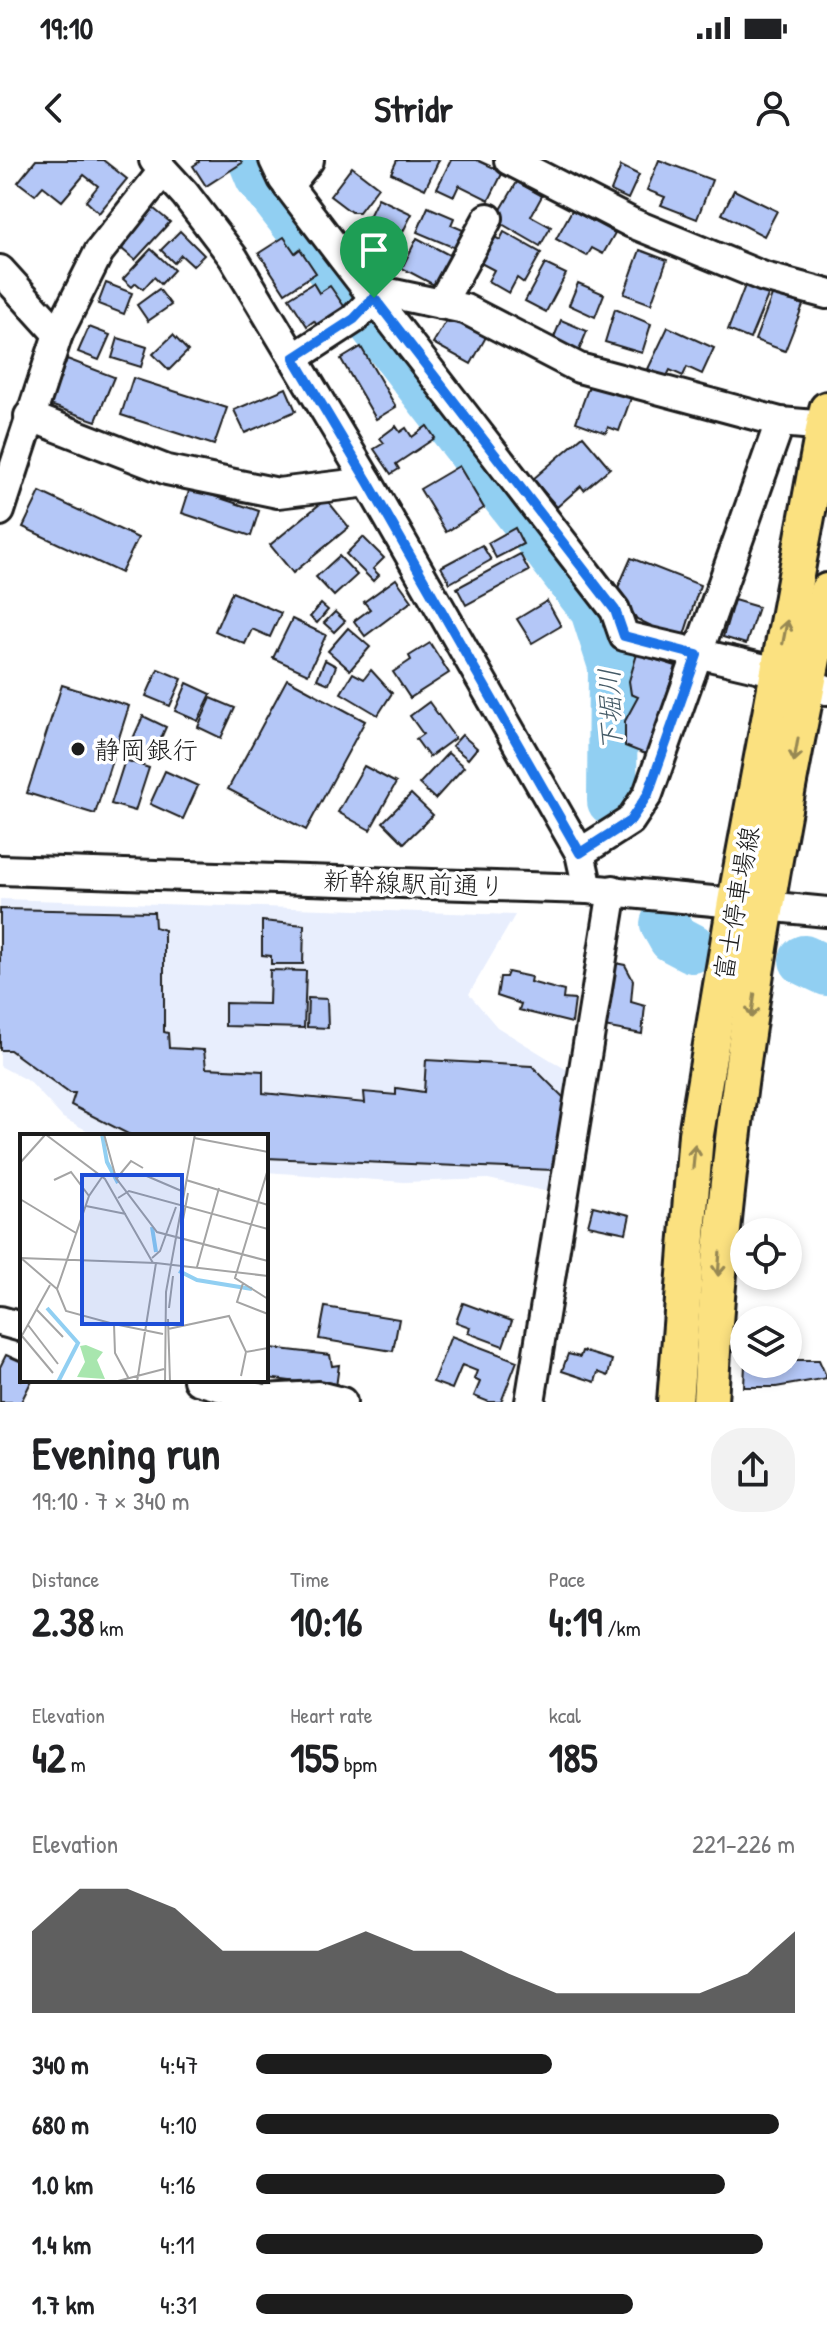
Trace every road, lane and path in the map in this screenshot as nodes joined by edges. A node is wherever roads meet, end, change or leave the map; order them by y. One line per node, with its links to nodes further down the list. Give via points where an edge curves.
1 (274, 160): 5 (street)
2 (309, 160): 5 (street)
3 (509, 160): 8 (street, via 632,223 764,277)
4 (159, 165): 11 (street, via 99,252); 12 (street, via 233,257)
5 (288, 186): 9 (street)
6 (488, 218): 10 (street)
7 (0, 270): 11 (street)
8 (827, 294)
9 (374, 298): 10 (street, via 389,293); 12 (street, via 354,319); 19 (street, via 615,610 624,636)
10 (441, 304): 15 (street, via 465,309 579,368)
11 (58, 334): 13 (street)
12 (294, 358): 16 (street)
13 (29, 416): 16 (street, via 167,470 278,493); 17 (street)
14 (826, 420): 15 (street); 20 (main road, 富士停車場線, one-way to 14)
15 (780, 422): 19 (street)
16 (368, 482): 21 (street)
17 (0, 511)
18 (827, 591): 20 (main road, 富士停車場線)
19 (697, 655): 20 (street); 21 (street, via 648,794 630,821)
20 (804, 683): 24 (main road, 富士停車場線)
21 (580, 853): 23 (street)
22 (0, 870): 23 (street, 新幹線駅前通り)
23 (600, 890): 24 (street, 新幹線駅前通り); 31 (street)
24 (751, 904): 25 (street, 新幹線駅前通り); 32 (main road, 富士停車場線, one-way to 24, via 696,1134); 33 (main road, 富士停車場線, one-way to 33)
25 (827, 912)
26 (0, 1321): 27 (street)
27 (20, 1326)
28 (204, 1382): 29 (street)
29 (263, 1400): 30 (street, via 318,1396)
30 (342, 1402)
31 (530, 1402)
32 (675, 1402)
33 (710, 1402)

